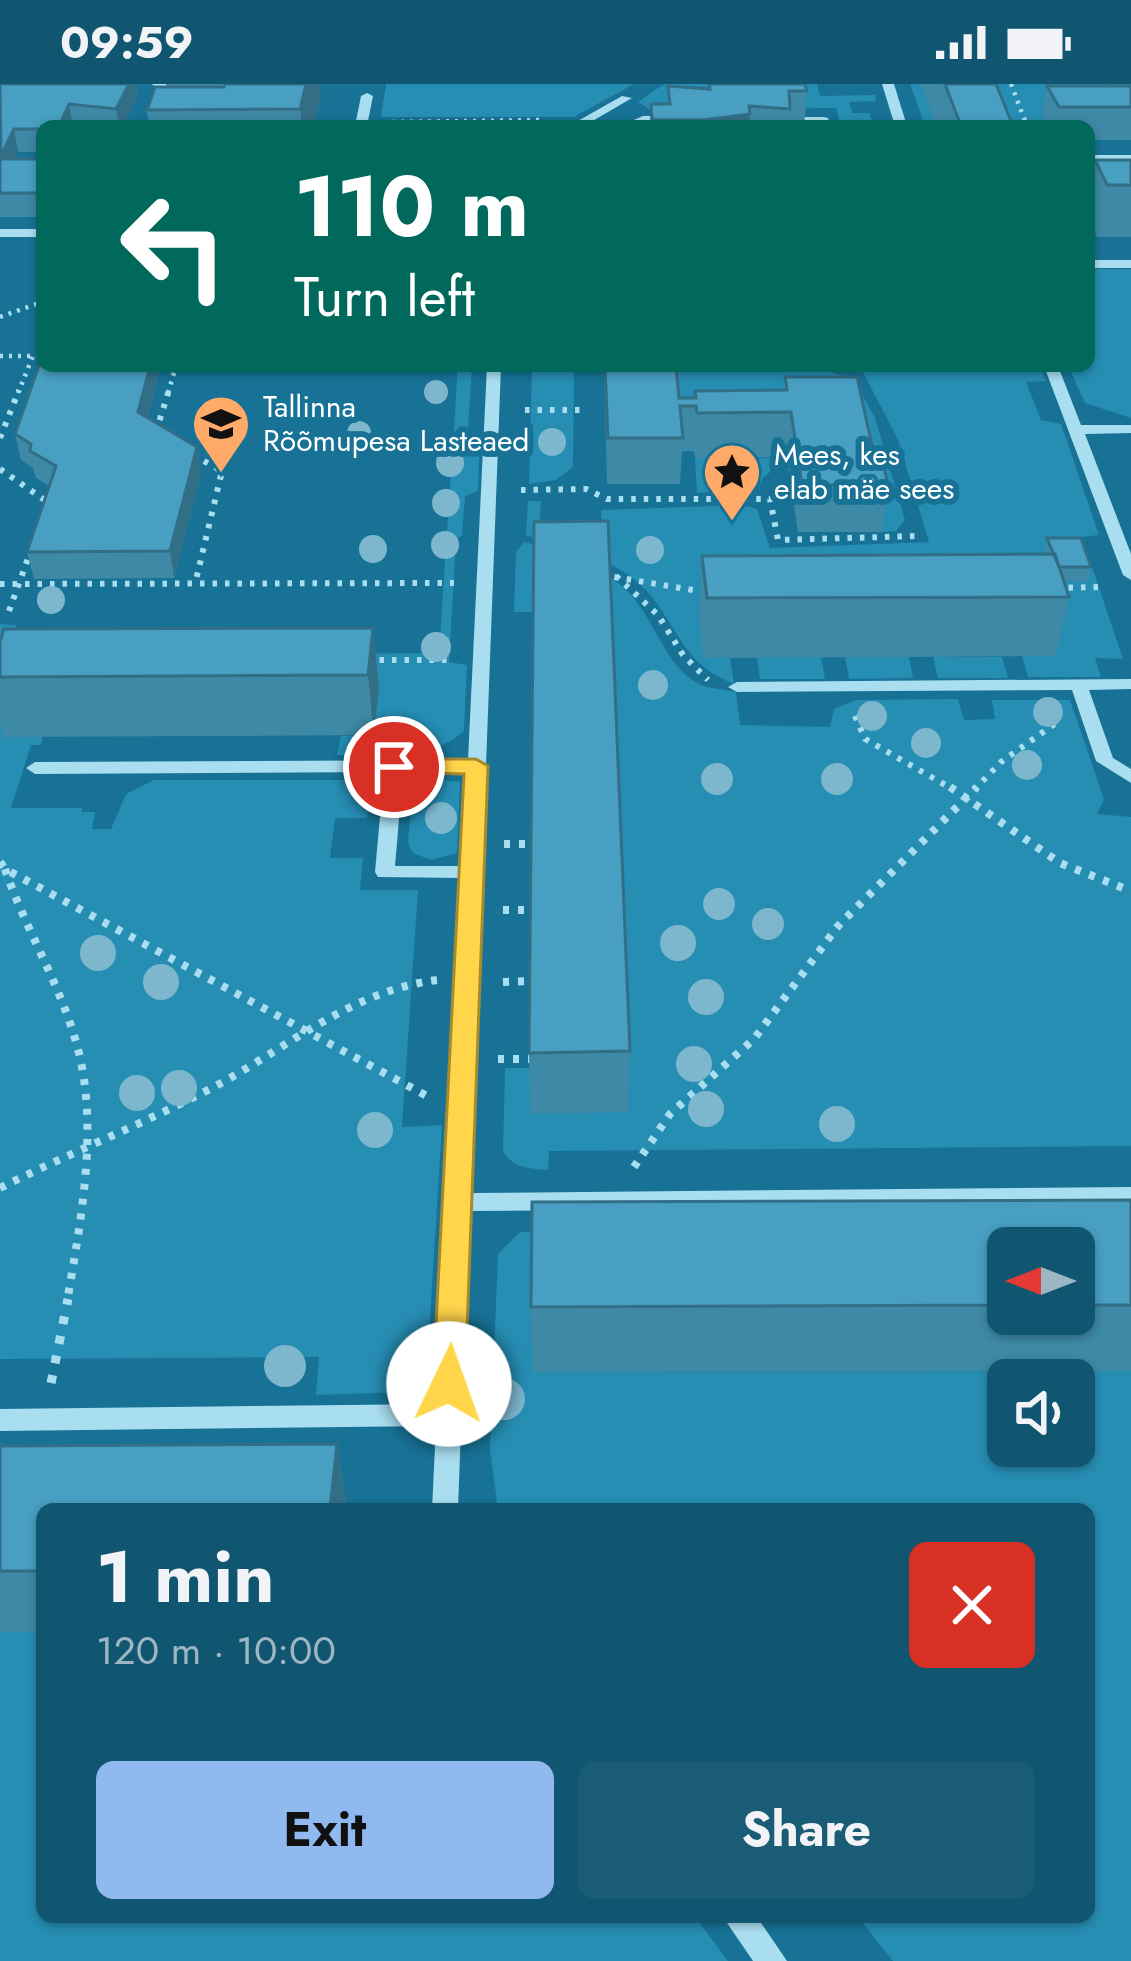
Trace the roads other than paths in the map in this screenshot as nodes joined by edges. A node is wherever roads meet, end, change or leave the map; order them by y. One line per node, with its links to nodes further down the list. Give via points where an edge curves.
1 (157, 84): 7 (street, via 171,89)
2 (888, 84): 12 (street)
3 (368, 96): 8 (street)
4 (643, 118): 5 (street); 9 (street, via 620,101); 10 (street)
5 (695, 119)
6 (760, 119): 11 (street)
7 (158, 120)
8 (362, 120)
9 (586, 120)
10 (639, 120)
11 (824, 120)
12 (899, 120)
13 (1095, 159): 14 (street)
14 (1131, 159)
15 (0, 233): 16 (street)
16 (36, 233)
17 (1095, 264): 18 (street)
18 (1131, 264)
19 (494, 372): 27 (street)
20 (1054, 372): 21 (street)
21 (1075, 430): 22 (street); 23 (street)
22 (1131, 430)
23 (1131, 575)
24 (1131, 684): 26 (street)
25 (737, 687): 26 (street)
26 (1082, 693): 30 (street, via 1105,761)
27 (476, 766): 28 (street); 31 (street)
28 (394, 767): 29 (street); 31 (street, via 385,872)
29 (35, 769)
30 (1131, 777)
31 (471, 872): 33 (street)
32 (1131, 1196): 33 (street)
33 (460, 1202): 34 (street)
34 (447, 1415): 35 (street); 36 (street)
35 (0, 1420)
36 (445, 1503)
37 (743, 1923): 38 (street)
38 (772, 1961)

